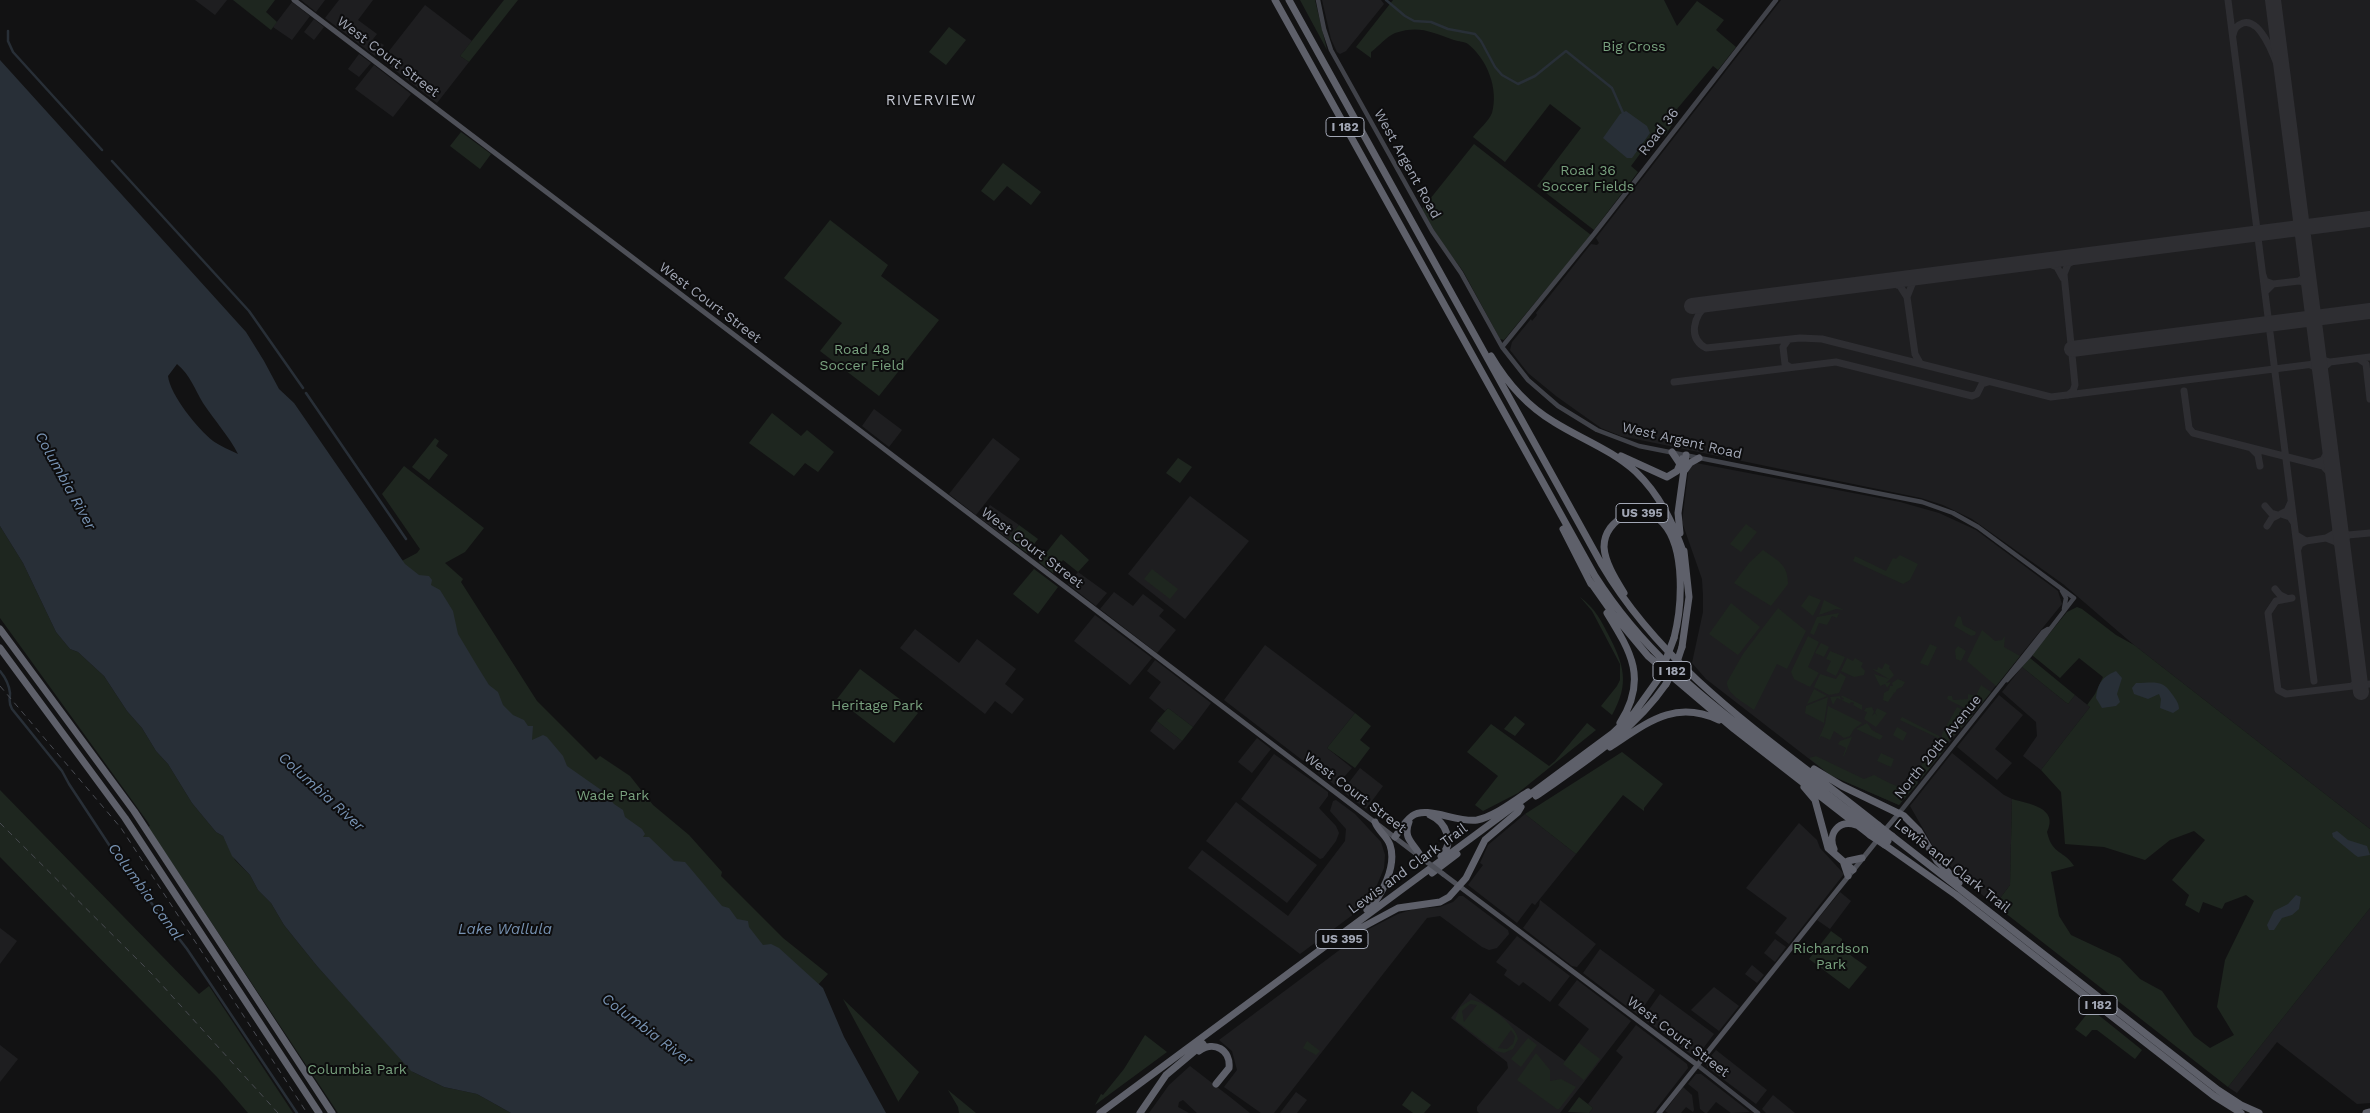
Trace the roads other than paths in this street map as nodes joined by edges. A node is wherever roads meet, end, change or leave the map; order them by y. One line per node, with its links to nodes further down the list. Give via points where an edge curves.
1 (294, 0): 31 (main road, West Court Street)
2 (1275, 0): 12 (highway, I 182)
3 (1289, 0): 6 (highway, I 182)
4 (1318, 0): 7 (main road, West Argent Road, via 1331,50 1432,231 1461,273)
5 (1776, 0): 7 (main road, Road 36)
6 (1428, 252): 8 (highway, via 1513,388 1545,416); 20 (highway, I 182, via 1602,565)
7 (1502, 347): 9 (main road, West Argent Road, via 1535,387 1571,416 1620,440)
8 (1596, 444): 13 (highway, via 1664,477 1674,474); 15 (highway, via 1622,460 1647,484 1672,520)
9 (1672, 452): 10 (main road, West Argent Road); 13 (highway)
10 (1686, 455): 11 (main road, West Argent Road); 13 (highway); 14 (highway)
11 (1699, 458): 14 (highway); 17 (main road, West Argent Road, via 1922,502 1952,513 1986,532)
12 (1529, 460): 16 (highway); 32 (highway, I 182, via 1595,576 1619,611 1656,654 1700,695)
13 (1680, 464)
14 (1684, 472): 15 (highway, via 1678,514)
15 (1684, 554): 27 (highway, bridge, via 1689,597 1682,647 1666,684 1634,722)
16 (1589, 580): 24 (highway, via 1648,656); 25 (highway, via 1627,645 1634,668 1630,705)
17 (2060, 587): 18 (main road, West Argent Road); 19 (main road, via 2066,598)
18 (2074, 598): 19 (main road, North 20th Avenue)
19 (2063, 611): 30 (main road, North 20th Avenue)
20 (1642, 624): 23 (highway, Lewis and Clark Trail / I 182, via 1675,660); 25 (highway, US 395, bridge, via 1607,561 1604,546 1613,523 1634,513 1644,513 1661,521 1672,538 1680,592 1674,638 1659,678 1634,713)
21 (0, 629): 49 (highway, via 134,811)
22 (0, 648): 48 (highway, via 125,818)
23 (1729, 708): 30 (highway, via 1820,773); 32 (highway, Lewis and Clark Trail / I 182)
24 (1734, 729): 26 (highway, Lewis and Clark Trail / US 395); 27 (highway, US 395, via 1700,713 1682,711 1665,714)
25 (1610, 734): 28 (highway, Lewis and Clark Trail / US 395)
26 (1784, 768): 32 (highway, Lewis and Clark Trail / US 395); 37 (highway, via 1815,800 1828,848)
27 (1561, 778): 29 (highway, Lewis and Clark Trail / US 395)
28 (1544, 784): 33 (highway, via 1478,820 1417,813); 36 (highway, Lewis and Clark Trail / US 395)
29 (1521, 806): 39 (highway, via 1482,843); 42 (highway, Lewis and Clark Trail / US 395)
30 (1900, 812): 35 (main road, North 20th Avenue); 40 (highway, via 1916,828 1937,861)
31 (1375, 822): 33 (main road, West Court Street); 41 (highway, via 1390,845 1391,862 1378,898)
32 (1874, 830): 34 (highway, Lewis and Clark Trail / I 182, bridge); 34 (highway, Lewis and Clark Trail / US 395, bridge); 37 (highway, via 1851,823 1836,828 1831,838 1833,846)
33 (1394, 837): 36 (main road, West Court Street)
34 (1888, 841): 40 (highway, Lewis and Clark Trail / I 182); 54 (highway, Lewis and Clark Trail / I 182, via 2214,1096)
35 (1862, 858): 37 (highway); 38 (main road)
36 (1427, 861): 36 (highway, via 1408,838 1407,829 1414,818 1426,814 1439,822 1449,840 1446,851); 39 (main road, West Court Street, bridge); 41 (highway, Lewis and Clark Trail / US 395)
37 (1845, 861): 38 (highway); 38 (highway)
38 (1852, 871): 43 (main road)
39 (1460, 887): 42 (highway, via 1444,900 1398,908); 43 (main road, West Court Street)
40 (1983, 906): 46 (highway, Lewis and Clark Trail / I 182)
41 (1351, 926): 50 (highway, Lewis and Clark Trail / US 395)
42 (1346, 936): 44 (highway, Lewis and Clark Trail / US 395, via 1200,1046)
43 (1696, 1064): 52 (main road); 53 (main road, West Court Street)
44 (1158, 1084): 45 (highway, via 1198,1051 1210,1046 1223,1050 1229,1061 1228,1071); 51 (highway, Lewis and Clark Trail / US 395)
45 (1216, 1084)
46 (2241, 1105): 55 (highway, Lewis and Clark Trail / I 182); 56 (highway)
47 (2370, 1112): 57 (highway)
48 (319, 1113)
49 (333, 1113)
50 (1100, 1113)
51 (1140, 1113)
52 (1659, 1113)
53 (1758, 1113)
54 (2241, 1113)
55 (2259, 1113)
56 (2266, 1113)
57 (2366, 1113)

